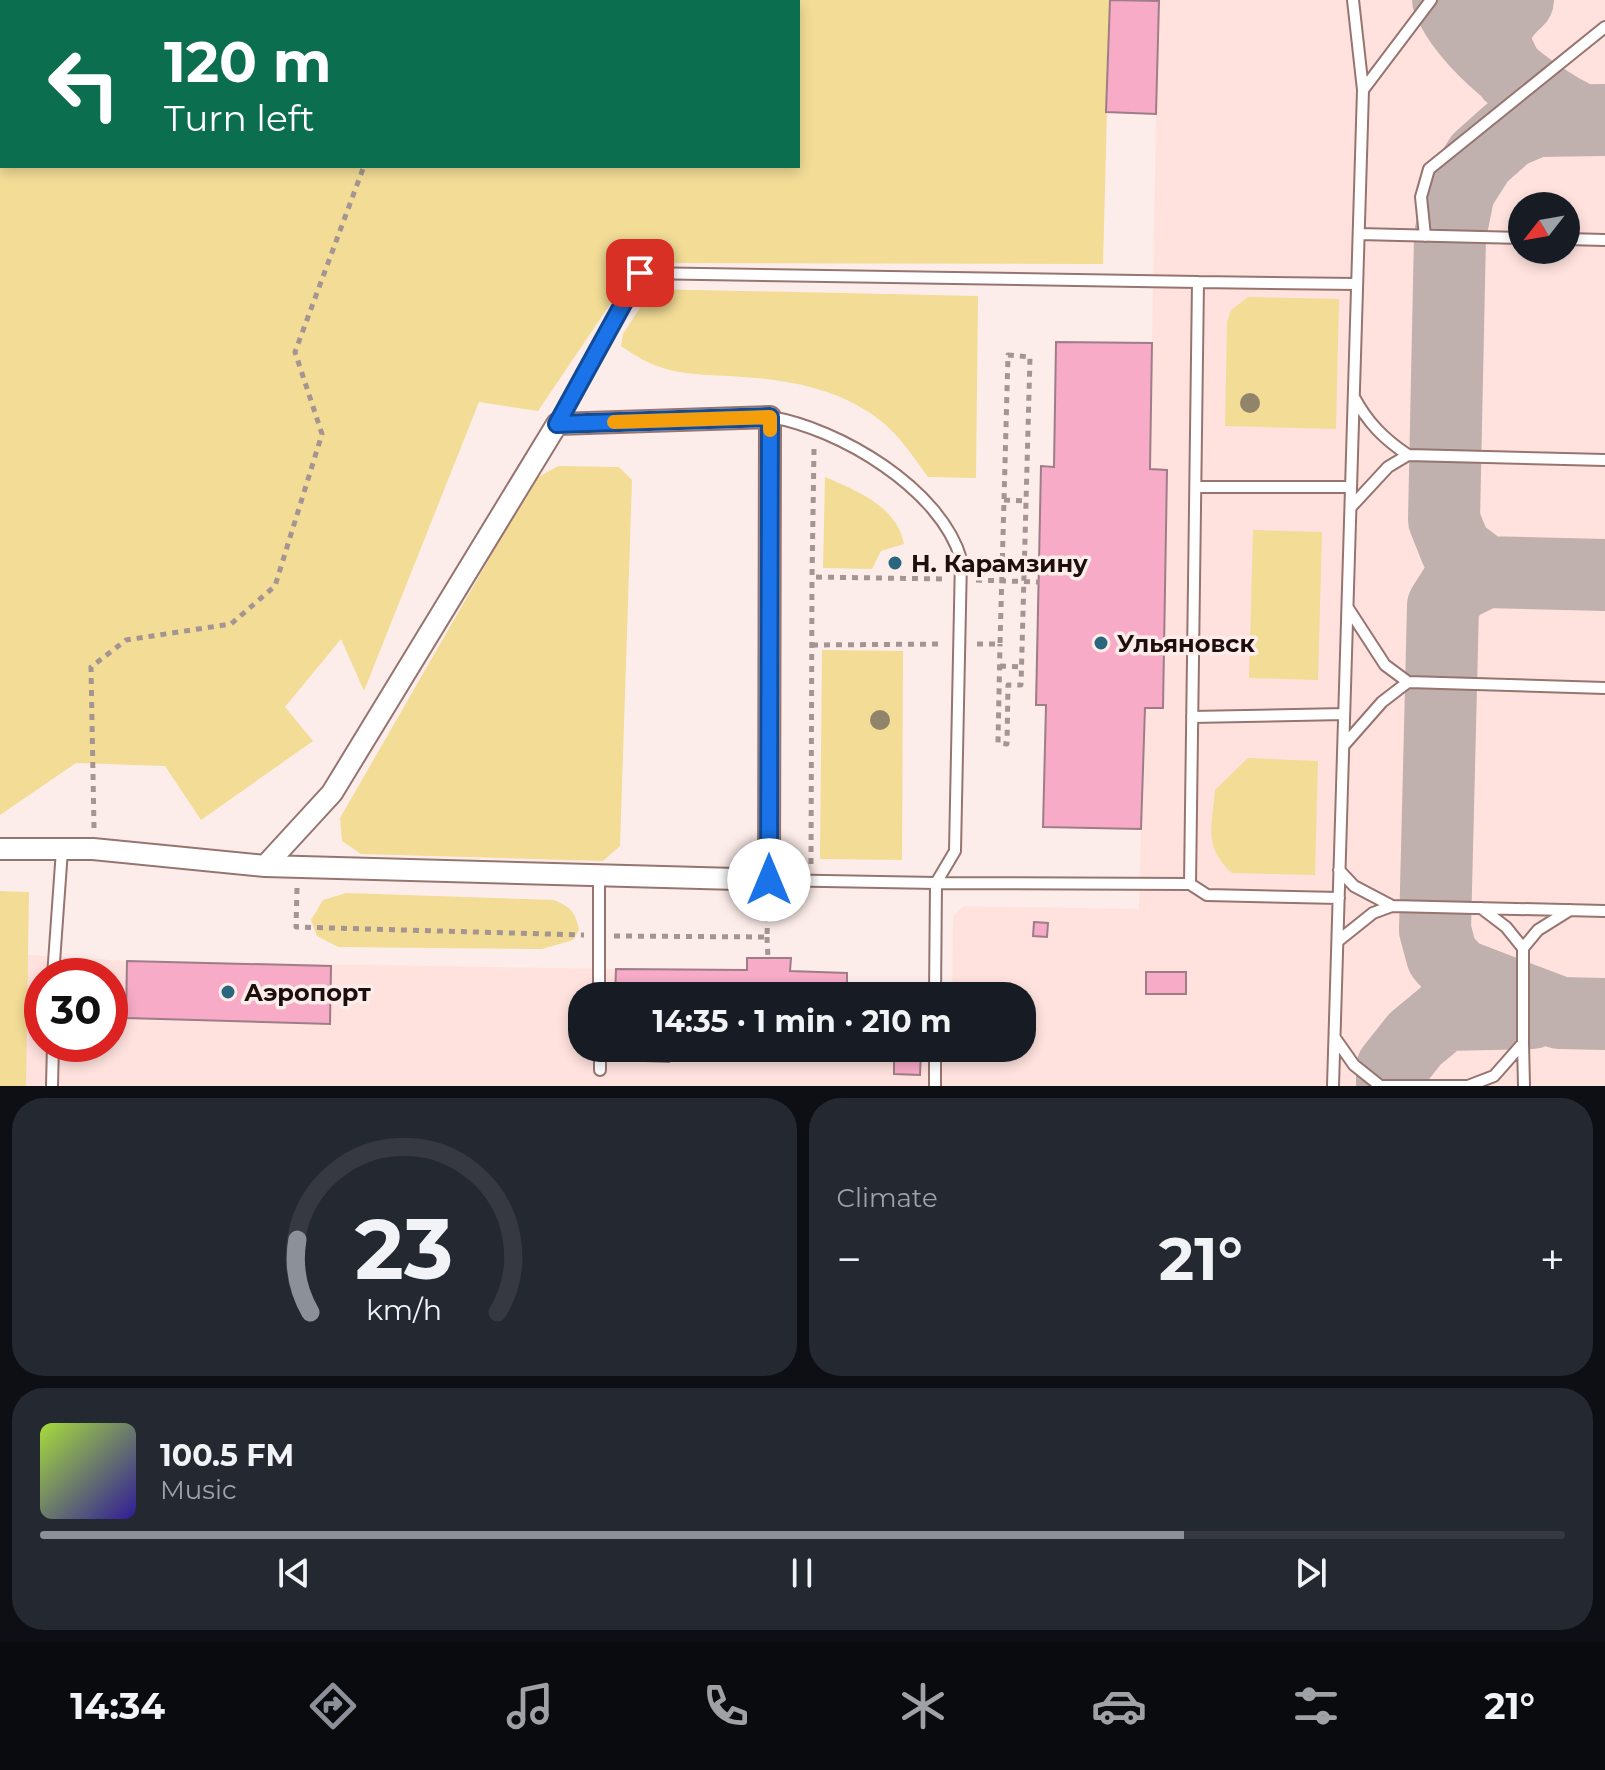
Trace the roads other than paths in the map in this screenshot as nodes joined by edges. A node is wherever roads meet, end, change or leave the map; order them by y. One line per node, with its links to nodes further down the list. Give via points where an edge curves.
1 (1353, 0): 4 (lane)
2 (1431, 0): 4 (lane)
3 (1605, 27): 6 (lane, via 1429,169 1421,197)
4 (1363, 90): 5 (lane)
5 (1359, 234): 6 (lane); 11 (lane)
6 (1425, 236): 7 (lane)
7 (1508, 238)
8 (1580, 239): 9 (lane)
9 (1605, 240)
10 (1198, 282): 11 (lane); 14 (lane, via 640,273); 17 (lane)
11 (1357, 284): 12 (lane)
12 (1354, 397): 15 (lane, via 1383,438); 18 (lane)
13 (770, 417): 14 (street); 31 (street); 32 (lane, via 815,428 873,460 933,510 958,550 955,851)
14 (557, 424): 28 (street, via 332,793)
15 (1408, 455): 16 (lane); 19 (lane, via 1388,467)
16 (1605, 460)
17 (1196, 487): 18 (lane); 24 (lane)
18 (1351, 487): 19 (lane)
19 (1351, 507): 20 (lane)
20 (1348, 608): 21 (lane, via 1385,665); 23 (lane)
21 (1408, 682): 22 (lane); 25 (lane)
22 (1605, 688)
23 (1344, 714): 24 (lane); 25 (lane)
24 (1192, 717): 33 (lane)
25 (1343, 745): 29 (lane)
26 (0, 849): 27 (street)
27 (62, 850): 28 (street); 41 (lane)
28 (265, 866): 30 (street)
29 (1339, 870): 34 (lane); 35 (lane, via 1354,886)
30 (599, 875): 31 (street); 42 (lane)
31 (769, 880): 32 (lane)
32 (936, 883): 33 (lane); 43 (lane)
33 (1190, 884): 34 (lane, via 1207,895)
34 (1339, 898): 39 (lane)
35 (1392, 906): 36 (lane); 39 (lane, via 1373,913)
36 (1481, 908): 37 (lane); 40 (lane)
37 (1570, 910): 38 (lane); 40 (lane, via 1538,930)
38 (1605, 911)
39 (1338, 941): 44 (lane)
40 (1523, 948): 45 (lane)
41 (54, 958)
42 (599, 982)
43 (935, 982)
44 (1335, 1038): 53 (lane); 54 (lane)
45 (1523, 1043): 55 (lane, via 1494,1076); 56 (lane)
46 (53, 1062): 51 (lane)
47 (600, 1062): 49 (lane)
48 (935, 1062): 52 (lane)
49 (600, 1070)
50 (1431, 1085): 54 (lane); 55 (lane)
51 (52, 1086)
52 (935, 1086)
53 (1333, 1086)
54 (1378, 1086)
55 (1468, 1086)
56 (1524, 1086)

